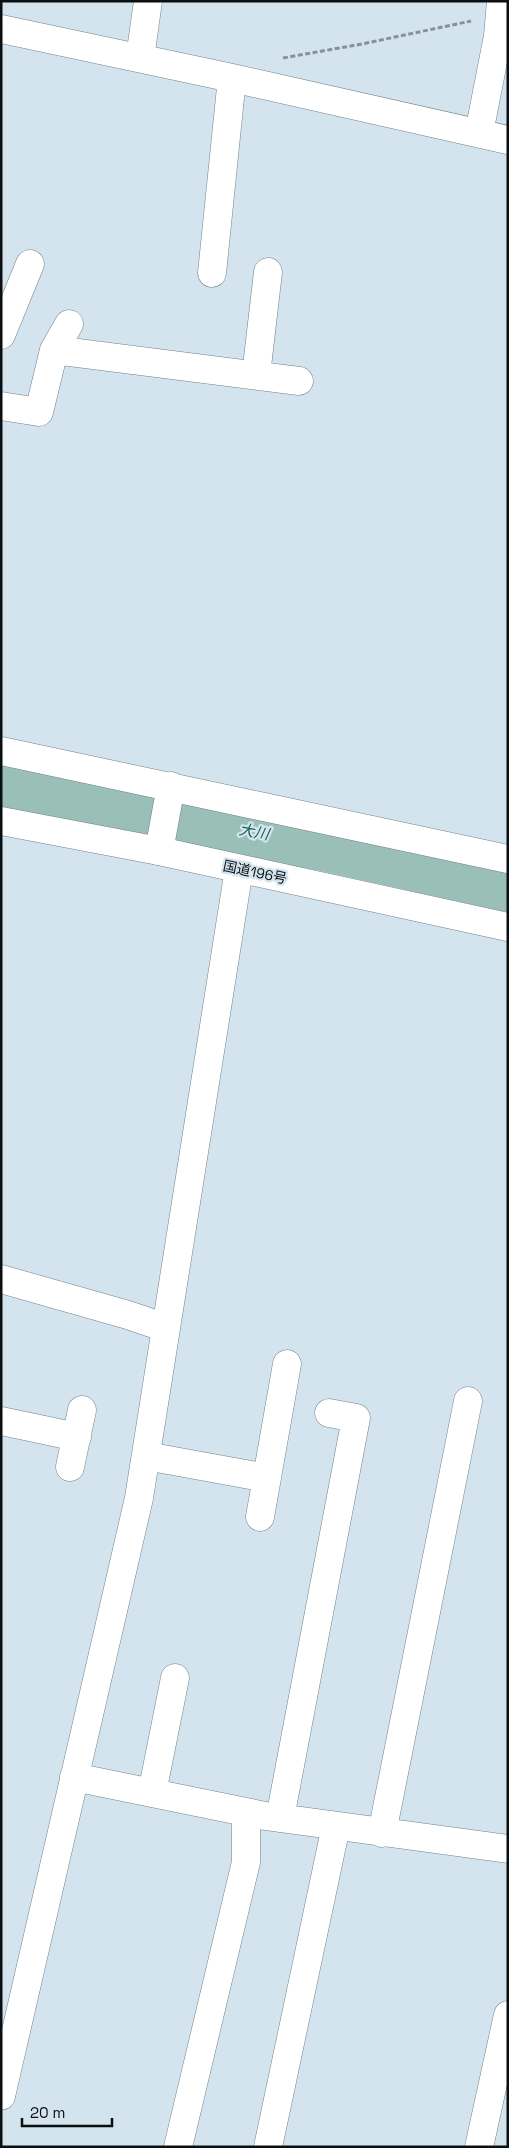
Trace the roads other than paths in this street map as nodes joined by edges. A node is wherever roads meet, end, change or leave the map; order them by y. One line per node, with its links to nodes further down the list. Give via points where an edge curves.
1 (148, 1): 4 (main road)
2 (500, 8): 6 (main road, via 498,36)
3 (1, 29): 4 (main road)
4 (140, 58): 5 (main road)
5 (232, 78): 6 (main road); 9 (main road)
6 (479, 133): 7 (main road)
7 (508, 140)
8 (30, 264): 12 (main road)
9 (212, 272)
10 (268, 272): 14 (main road)
11 (69, 324): 13 (main road)
12 (1, 335)
13 (54, 350): 14 (main road); 16 (main road, via 39,412)
14 (256, 375): 15 (main road)
15 (299, 381)
16 (1, 406)
17 (1, 751): 18 (main road)
18 (170, 790): 20 (main road); 21 (main road)
19 (1, 821): 20 (main road, 国道196号)
20 (161, 838): 22 (main road, 国道196号)
21 (508, 859)
22 (240, 869): 23 (main road, 国道196号); 25 (main road)
23 (508, 927)
24 (1, 1279): 25 (main road, via 128,1314)
25 (166, 1328): 32 (main road)
26 (287, 1364): 34 (main road)
27 (468, 1401): 42 (main road)
28 (82, 1410): 31 (main road)
29 (329, 1414): 40 (main road, via 356,1418)
30 (1, 1421): 31 (main road)
31 (76, 1437): 33 (main road)
32 (146, 1456): 34 (main road); 37 (main road)
33 (70, 1467)
34 (267, 1478): 35 (main road)
35 (260, 1517)
36 (175, 1678): 38 (main road)
37 (74, 1776): 38 (main road); 45 (main road)
38 (152, 1793): 39 (main road)
39 (246, 1812): 40 (main road); 46 (main road, via 246,1862)
40 (280, 1818): 41 (main road)
41 (336, 1826): 42 (main road); 47 (main road)
42 (382, 1833): 43 (main road)
43 (508, 1849)
44 (508, 2016): 48 (main road)
45 (1, 2096)
46 (178, 2147)
47 (268, 2147)
48 (479, 2147)

